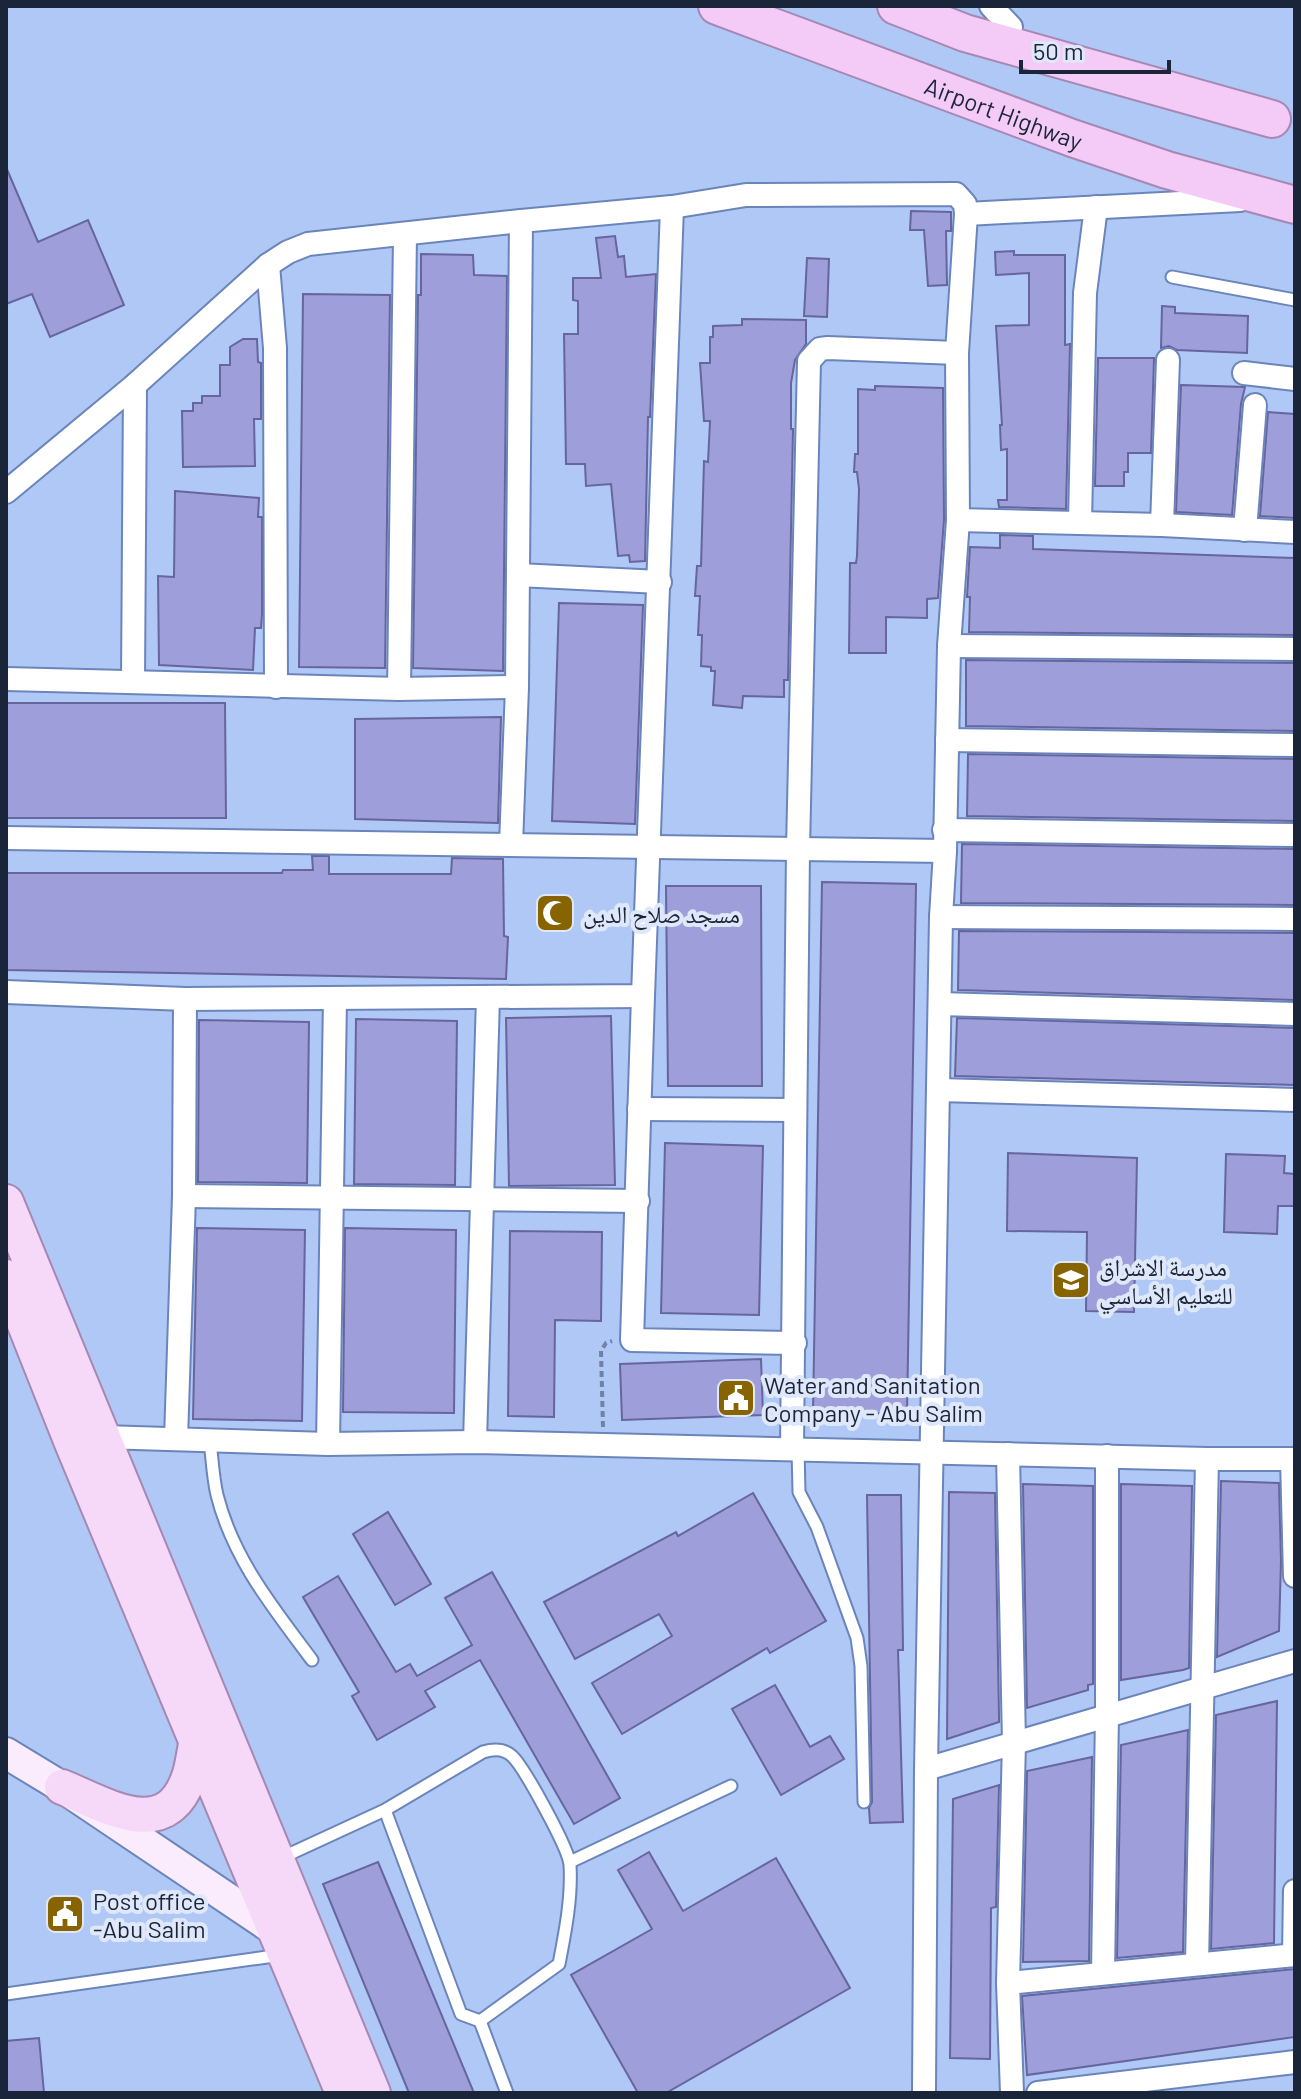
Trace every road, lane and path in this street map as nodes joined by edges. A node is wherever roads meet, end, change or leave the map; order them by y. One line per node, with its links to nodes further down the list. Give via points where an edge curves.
1 (717, 6): 4 (highway, Airport Highway)
2 (896, 6): 6 (highway, via 965,33)
3 (946, 6): 5 (highway)
4 (743, 13): 7 (highway, Airport Highway, via 1072,138)
5 (1001, 17): 6 (highway)
6 (1283, 122)
7 (1282, 202): 9 (street)
8 (672, 207): 10 (street, via 746,195 956,194); 11 (street); 29 (street)
9 (1096, 207): 10 (street); 24 (street, via 1085,293)
10 (966, 214): 16 (street)
11 (521, 221): 12 (street); 28 (street)
12 (405, 235): 13 (street, via 308,244); 36 (street)
13 (268, 265): 20 (street); 34 (street, via 275,348)
14 (1172, 277): 15 (lane)
15 (1295, 300)
16 (957, 353): 23 (street); 44 (street, via 828,348 809,361)
17 (1168, 360): 25 (street)
18 (1244, 373): 19 (street)
19 (1295, 379)
20 (135, 385): 22 (street); 33 (street)
21 (1255, 405): 26 (street)
22 (6, 492)
23 (958, 520): 24 (street); 30 (street)
24 (1080, 522): 25 (street)
25 (1162, 525): 26 (street)
26 (1245, 530): 27 (street)
27 (1295, 532)
28 (518, 575): 29 (street); 35 (street)
29 (660, 582): 43 (street)
30 (949, 646): 31 (street); 37 (street)
31 (1295, 649)
32 (6, 679): 33 (street)
33 (133, 682): 34 (street)
34 (276, 687): 36 (street)
35 (517, 687): 36 (street); 42 (street)
36 (399, 689)
37 (947, 740): 38 (street); 41 (street)
38 (1295, 745)
39 (1295, 835): 41 (street)
40 (6, 838): 42 (street)
41 (945, 840): 44 (street); 45 (street)
42 (511, 845): 43 (street)
43 (649, 847): 44 (street); 48 (street)
44 (798, 849): 57 (street)
45 (941, 917): 46 (street); 52 (street)
46 (1295, 919)
47 (6, 992): 51 (street)
48 (643, 996): 49 (street); 56 (street)
49 (488, 997): 50 (street); 60 (street)
50 (335, 998): 51 (street); 59 (street)
51 (185, 999): 58 (street)
52 (940, 1004): 53 (street); 54 (street)
53 (1295, 1014)
54 (939, 1090): 55 (street); 73 (street)
55 (1295, 1100)
56 (639, 1109): 57 (street); 61 (street)
57 (795, 1110): 65 (street)
58 (184, 1196): 59 (street); 67 (street)
59 (330, 1198): 60 (street); 70 (street)
60 (482, 1199): 61 (street); 69 (street)
61 (638, 1201): 64 (street)
62 (6, 1202): 66 (main road)
63 (6, 1277): 83 (main road)
64 (632, 1340): 65 (street); 71 (path, via 614,1339 601,1351)
65 (795, 1343): 72 (street)
66 (103, 1437): 67 (street); 91 (main road)
67 (176, 1439): 68 (street)
68 (210, 1440): 70 (street); 79 (lane, via 217,1494 243,1562)
69 (475, 1442): 70 (street); 71 (street)
70 (328, 1444)
71 (603, 1445): 72 (street)
72 (795, 1449): 73 (street); 89 (lane, via 799,1492 822,1539 857,1638)
73 (931, 1452): 74 (street); 86 (street)
74 (1008, 1454): 75 (street); 84 (street)
75 (1107, 1456): 76 (street); 82 (street)
76 (1207, 1459): 77 (street); 81 (street)
77 (1294, 1459): 78 (street)
78 (1295, 1576)
79 (312, 1660)
80 (1295, 1661): 81 (street)
81 (1201, 1691): 82 (street); 96 (street)
82 (1107, 1714): 84 (street); 97 (street)
83 (197, 1740): 88 (main road, via 181,1794 152,1816 127,1814); 94 (main road)
84 (1014, 1742): 86 (street); 98 (street)
85 (6, 1753): 88 (main road)
86 (926, 1769): 105 (street)
87 (731, 1786): 92 (lane)
88 (62, 1787): 94 (main road)
89 (864, 1802)
90 (385, 1810): 91 (lane); 92 (lane, via 495,1748 511,1754 532,1785); 100 (lane, via 461,2014)
91 (278, 1859): 103 (main road)
92 (570, 1862): 100 (lane, via 559,1964)
93 (1295, 1891): 95 (street)
94 (281, 1942): 99 (lane); 102 (main road)
95 (1295, 1955): 96 (street)
96 (1197, 1964): 97 (street)
97 (1103, 1973): 98 (street)
98 (1008, 1983): 106 (street)
99 (6, 1994)
100 (480, 2021): 104 (lane)
101 (1295, 2062): 107 (street)
102 (343, 2093)
103 (373, 2093)
104 (507, 2093)
105 (924, 2093)
106 (1012, 2093)
107 (1038, 2093)

